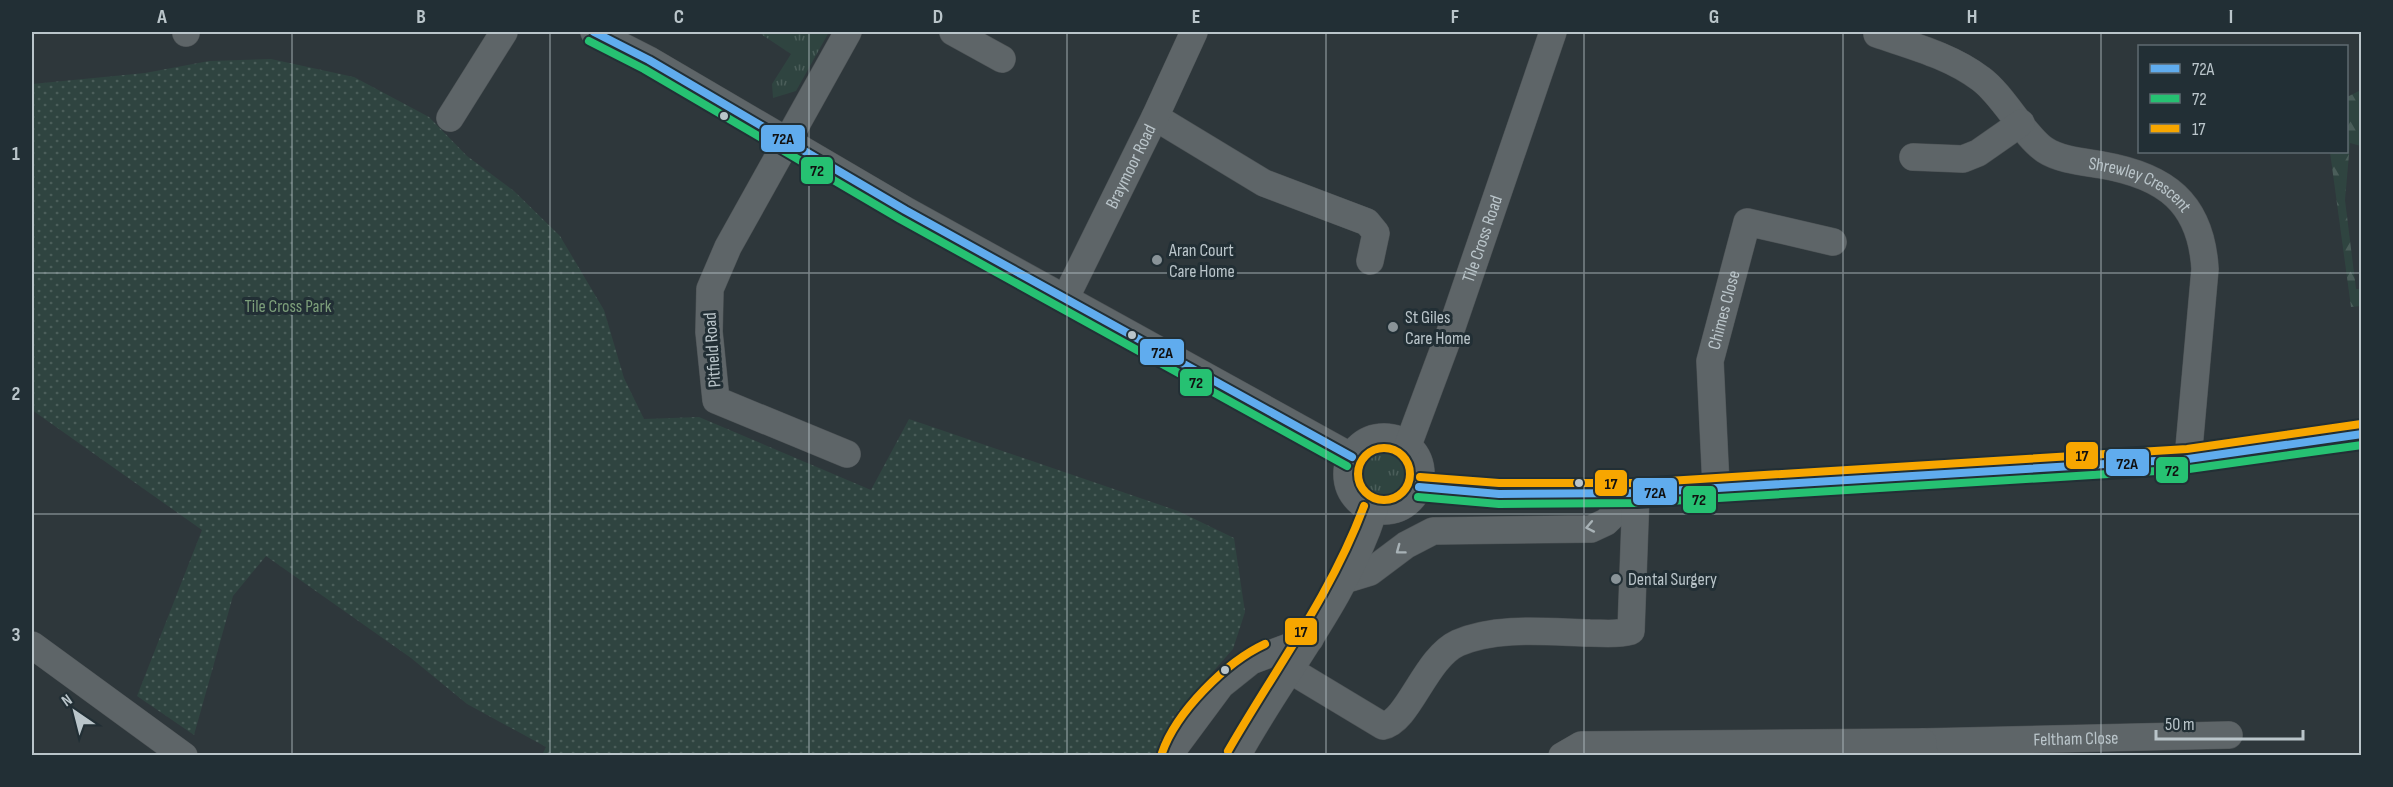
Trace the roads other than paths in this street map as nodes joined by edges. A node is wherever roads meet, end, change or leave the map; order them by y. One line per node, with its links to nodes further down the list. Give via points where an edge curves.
1 (504, 32): 10 (street)
2 (594, 32): 12 (street)
3 (848, 32): 12 (street)
4 (952, 32): 8 (street)
5 (1194, 32): 9 (street, Braymoor Road)
6 (1553, 32): 18 (street, Tile Cross Road)
7 (1877, 34): 11 (street, Shrewley Crescent, via 1942,57 1982,79)
8 (1002, 59)
9 (1155, 117): 15 (street, via 1264,183 1366,222 1373,227 1377,239); 16 (street, Braymoor Road)
10 (450, 118)
11 (2021, 123): 13 (street, via 1963,159); 21 (street, Shrewley Crescent, via 2045,150 2085,163 2128,169 2162,183 2195,219 2204,246 2205,269)
12 (789, 142): 16 (street); 19 (street, Pitfield Road, via 728,247 710,289 709,332 716,400)
13 (1913, 157)
14 (1833, 242): 22 (street, Chimes Close, via 1747,222 1710,361)
15 (1370, 261)
16 (1065, 299): 20 (street)
17 (2361, 434): 21 (street)
18 (1408, 445): 20 (street, via 1392,438 1375,439 1365,443); 23 (street, via 1419,464)
19 (847, 454)
20 (1352, 457): 25 (street, via 1348,467 1350,489)
21 (2188, 459): 22 (street)
22 (1716, 486): 24 (street)
23 (1419, 487): 24 (street, via 1498,494); 25 (street, via 1400,507)
24 (1636, 494): 26 (street, one-way to 26, via 1606,522 1591,529 1433,531 1370,572); 29 (street, via 1631,631 1485,634 1456,644 1424,676 1401,714 1391,725 1383,726)
25 (1374, 510): 26 (street)
26 (1347, 579): 27 (street)
27 (1310, 639): 29 (street); 33 (street, via 1251,661 1221,685)
28 (32, 645): 32 (street)
29 (1290, 670): 34 (street)
30 (2229, 735): 31 (street, Feltham Close)
31 (1924, 749): 35 (street, Feltham Close, via 1581,745)
32 (184, 756)
33 (1172, 756)
34 (1236, 756)
35 (1562, 756)

